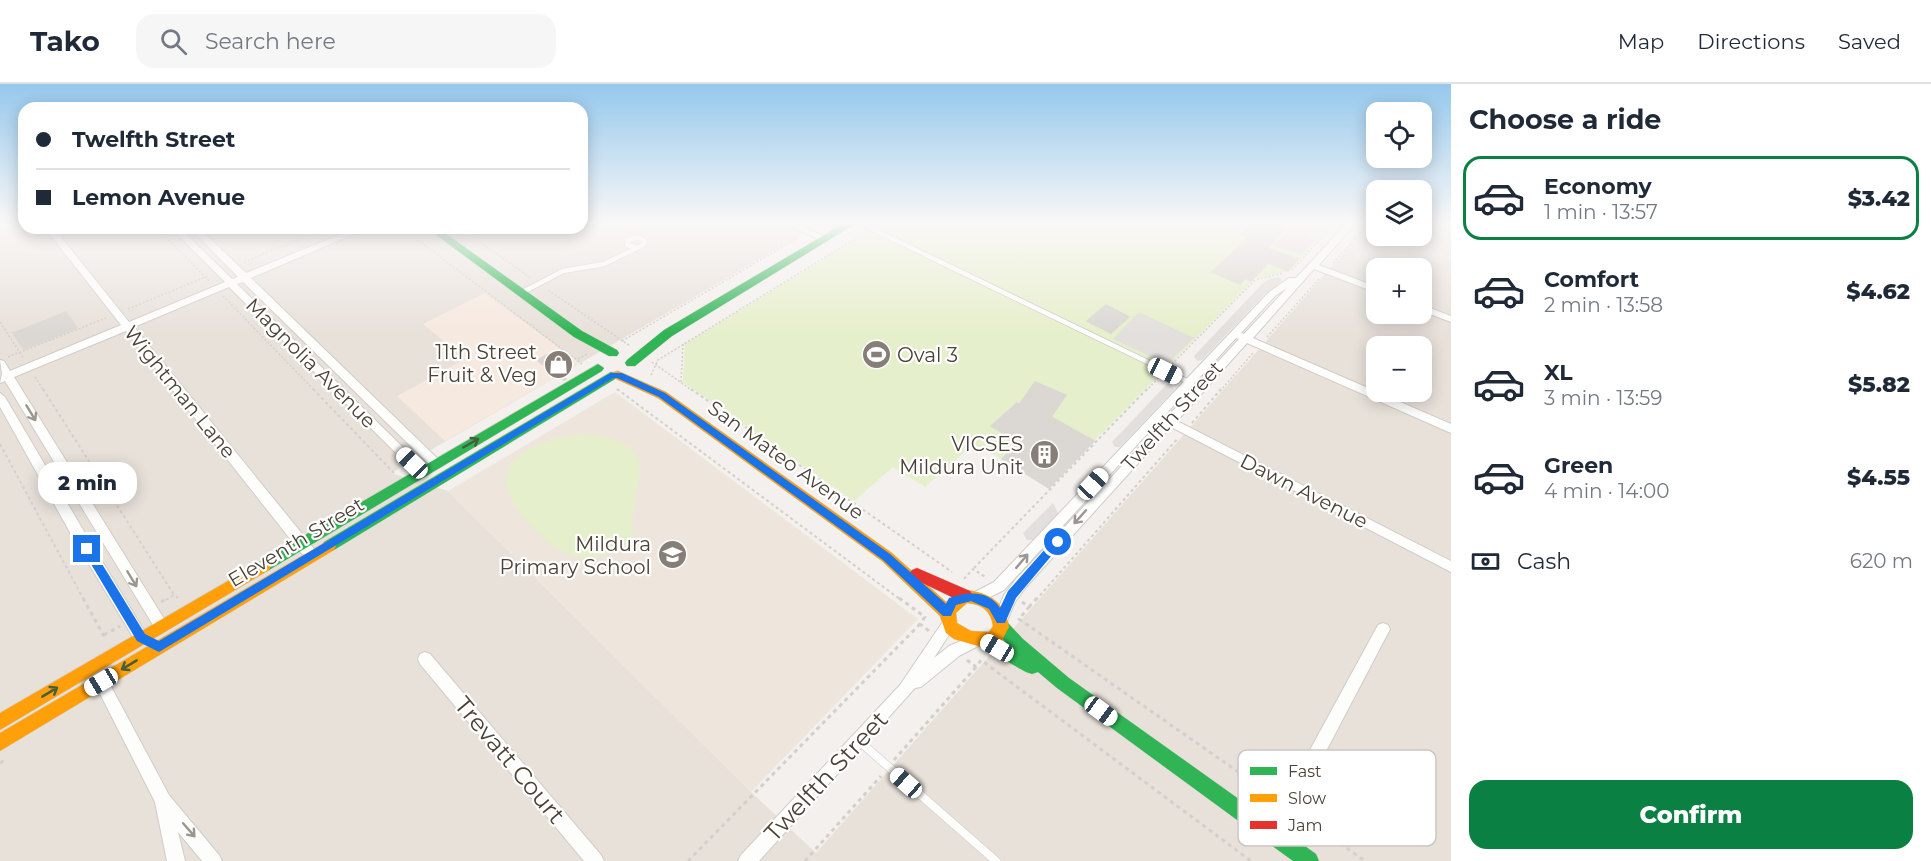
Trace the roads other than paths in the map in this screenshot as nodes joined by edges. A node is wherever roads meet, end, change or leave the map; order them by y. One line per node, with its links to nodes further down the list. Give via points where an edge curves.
1 (75, 260): 22 (street, Wightman Lane)
2 (208, 260): 13 (street, Magnolia Avenue)
3 (228, 260): 12 (street, Magnolia Avenue)
4 (269, 260): 12 (street)
5 (273, 260): 12 (street)
6 (475, 260): 15 (main road)
7 (611, 260): 15 (lane, via 563,271)
8 (789, 260): 30 (main road)
9 (937, 260): 36 (lane)
10 (1319, 260): 11 (street, Twelfth Street)
11 (1310, 270): 14 (street, via 1327,271); 26 (street, Twelfth Street)
12 (240, 272): 13 (street); 16 (street, Magnolia Avenue)
13 (225, 278): 17 (street, Magnolia Avenue); 22 (street)
14 (1366, 286)
15 (521, 294): 24 (main road)
16 (267, 298): 17 (street); 18 (street, Magnolia Avenue)
17 (252, 304): 20 (street, Magnolia Avenue)
18 (281, 312): 20 (street); 23 (street, Magnolia Avenue)
19 (1432, 312): 21 (street)
20 (266, 318): 25 (street, Magnolia Avenue)
21 (1451, 319)
22 (125, 323): 33 (street); 48 (street, Wightman Lane)
23 (297, 328): 25 (street); 27 (street, Magnolia Avenue)
24 (578, 334): 29 (main road); 31 (main road)
25 (282, 335): 28 (street, Magnolia Avenue)
26 (1239, 336): 36 (street, Twelfth Street); 41 (street, Twelfth Street); 43 (street)
27 (313, 343): 28 (street); 32 (street, Magnolia Avenue)
28 (298, 350): 34 (street, Magnolia Avenue)
29 (616, 353): 30 (main road); 31 (main road, Eleventh Street)
30 (635, 357): 35 (main road, Eleventh Street, via 627,371); 38 (main road, San Mateo Avenue)
31 (598, 364): 35 (main road, San Mateo Avenue, via 602,373); 45 (main road, Eleventh Street, one-way to 31)
32 (338, 368): 34 (street); 37 (street, Magnolia Avenue)
33 (3, 371): 55 (street, one-way to 55)
34 (323, 375): 40 (street, Magnolia Avenue)
35 (615, 375): 38 (main road, San Mateo Avenue); 47 (main road, Eleventh Street)
36 (1189, 382): 41 (street, Twelfth Street)
37 (364, 394): 40 (street); 42 (street, Magnolia Avenue)
38 (662, 395): 50 (main road, San Mateo Avenue)
39 (0, 397): 57 (street)
40 (350, 401): 44 (street, Magnolia Avenue)
41 (1163, 418): 51 (street, Dawn Avenue); 52 (street, Twelfth Street, one-way to 41, via 999,586); 54 (street, Twelfth Street, one-way to 54, via 1012,595)
42 (393, 423): 44 (street); 45 (street, Magnolia Avenue)
43 (1451, 429)
44 (379, 430): 46 (street, Magnolia Avenue)
45 (436, 464): 46 (main road, Eleventh Street); 47 (main road)
46 (422, 472): 47 (main road); 48 (main road, Eleventh Street)
47 (440, 479): 49 (main road, Eleventh Street)
48 (302, 543): 49 (street, Wightman Lane); 55 (main road, Eleventh Street)
49 (312, 555): 59 (main road, Eleventh Street)
50 (887, 557): 52 (main road, San Mateo Avenue, via 941,587); 53 (main road, San Mateo Avenue)
51 (1451, 567)
52 (971, 597): 53 (main road, via 953,602); 54 (main road, via 993,606)
53 (948, 619): 58 (main road, via 959,635); 63 (street, Twelfth Street, via 940,639)
54 (1001, 623): 58 (main road, via 994,639); 62 (main road, via 1017,644)
55 (161, 626): 57 (main road, Eleventh Street); 59 (main road)
56 (1383, 629): 67 (street)
57 (141, 638): 59 (main road); 64 (main road, Eleventh Street, one-way to 57)
58 (980, 642): 62 (main road); 63 (street, Twelfth Street, via 954,651)
59 (159, 646): 61 (main road, Eleventh Street, one-way to 61)
60 (425, 659): 73 (street, Trevatt Court)
61 (101, 682): 66 (main road, Eleventh Street); 68 (street)
62 (1063, 683): 69 (main road)
63 (905, 690): 65 (street, Twelfth Street)
64 (0, 722)
65 (859, 740): 74 (street, Twelfth Street); 75 (lane)
66 (0, 743)
67 (1317, 750)
68 (163, 801): 71 (street); 72 (street, one-way to 72)
69 (1238, 810)
70 (1288, 846): 76 (main road)
71 (176, 861)
72 (213, 861)
73 (595, 861)
74 (747, 861)
75 (996, 861)
76 (1309, 861)

